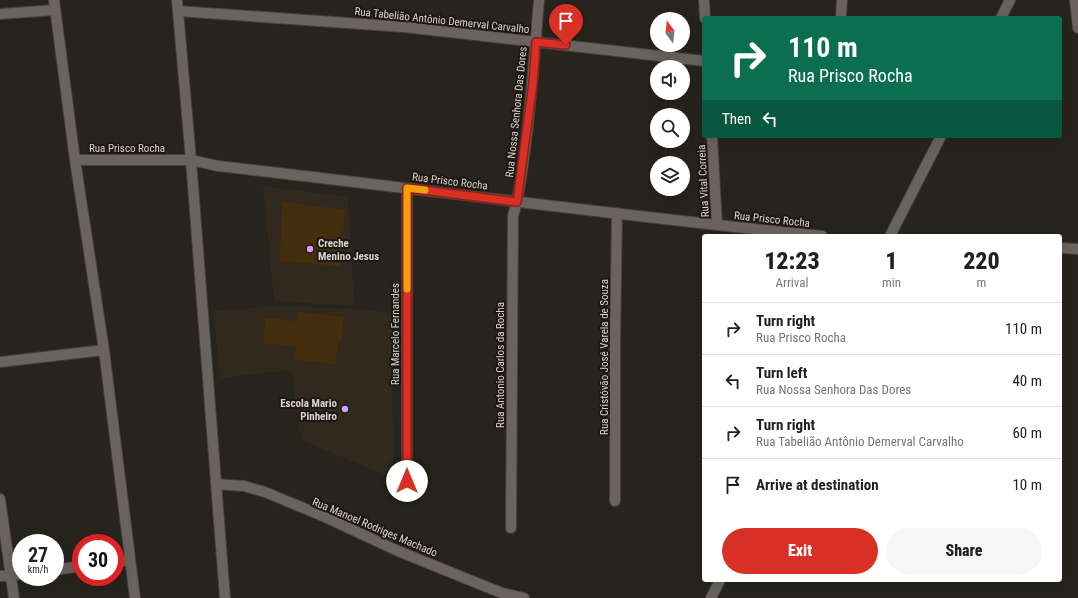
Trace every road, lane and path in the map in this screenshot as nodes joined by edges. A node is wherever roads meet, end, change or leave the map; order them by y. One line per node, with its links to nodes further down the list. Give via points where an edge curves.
1 (177, 0): 8 (street)
2 (539, 0): 14 (street, Rua Nossa Senhora Das Dores)
3 (704, 0): 10 (street)
4 (842, 0): 11 (street)
5 (1010, 0): 12 (street)
6 (1075, 0): 13 (street)
7 (54, 5): 9 (street); 18 (street)
8 (178, 11): 14 (street, Rua Tabelião Antônio Demerval Carvalho, via 404,27); 19 (street)
9 (0, 14)
10 (705, 16)
11 (841, 16)
12 (1002, 16)
13 (1078, 28)
14 (536, 42): 15 (street, Rua Tabelião Antônio Demerval Carvalho); 21 (street, Rua Nossa Senhora Das Dores)
15 (702, 61)
16 (712, 138): 23 (street, Rua Vital Correia)
17 (940, 138): 25 (street)
18 (75, 160): 19 (street, Rua Prisco Rocha); 28 (street)
19 (191, 160): 20 (street, Rua Prisco Rocha, via 218,166); 31 (street)
20 (407, 188): 21 (street, Rua Prisco Rocha); 30 (street, Rua Marcelo Fernandes)
21 (517, 202): 22 (street, Rua Prisco Rocha); 34 (street, Rua Antonio Carlos da Rocha, via 512,216)
22 (617, 213): 23 (street, Rua Prisco Rocha); 33 (street, Rua Cristóvão José Varela de Souza)
23 (717, 225): 24 (street, Rua Prisco Rocha)
24 (803, 234)
25 (891, 234)
26 (1062, 248): 27 (street)
27 (1078, 249)
28 (104, 350): 29 (street); 35 (street)
29 (0, 362)
30 (407, 481)
31 (216, 484): 41 (street); 42 (street, Rua Manoel Rodriges Machado, via 244,486 265,492 398,551 502,593)
32 (0, 499): 37 (street)
33 (615, 502)
34 (511, 528)
35 (130, 560): 36 (street); 40 (street)
36 (124, 561)
37 (5, 576): 39 (street)
38 (719, 582): 43 (street)
39 (14, 598)
40 (135, 598)
41 (225, 598)
42 (524, 598)
43 (711, 598)

